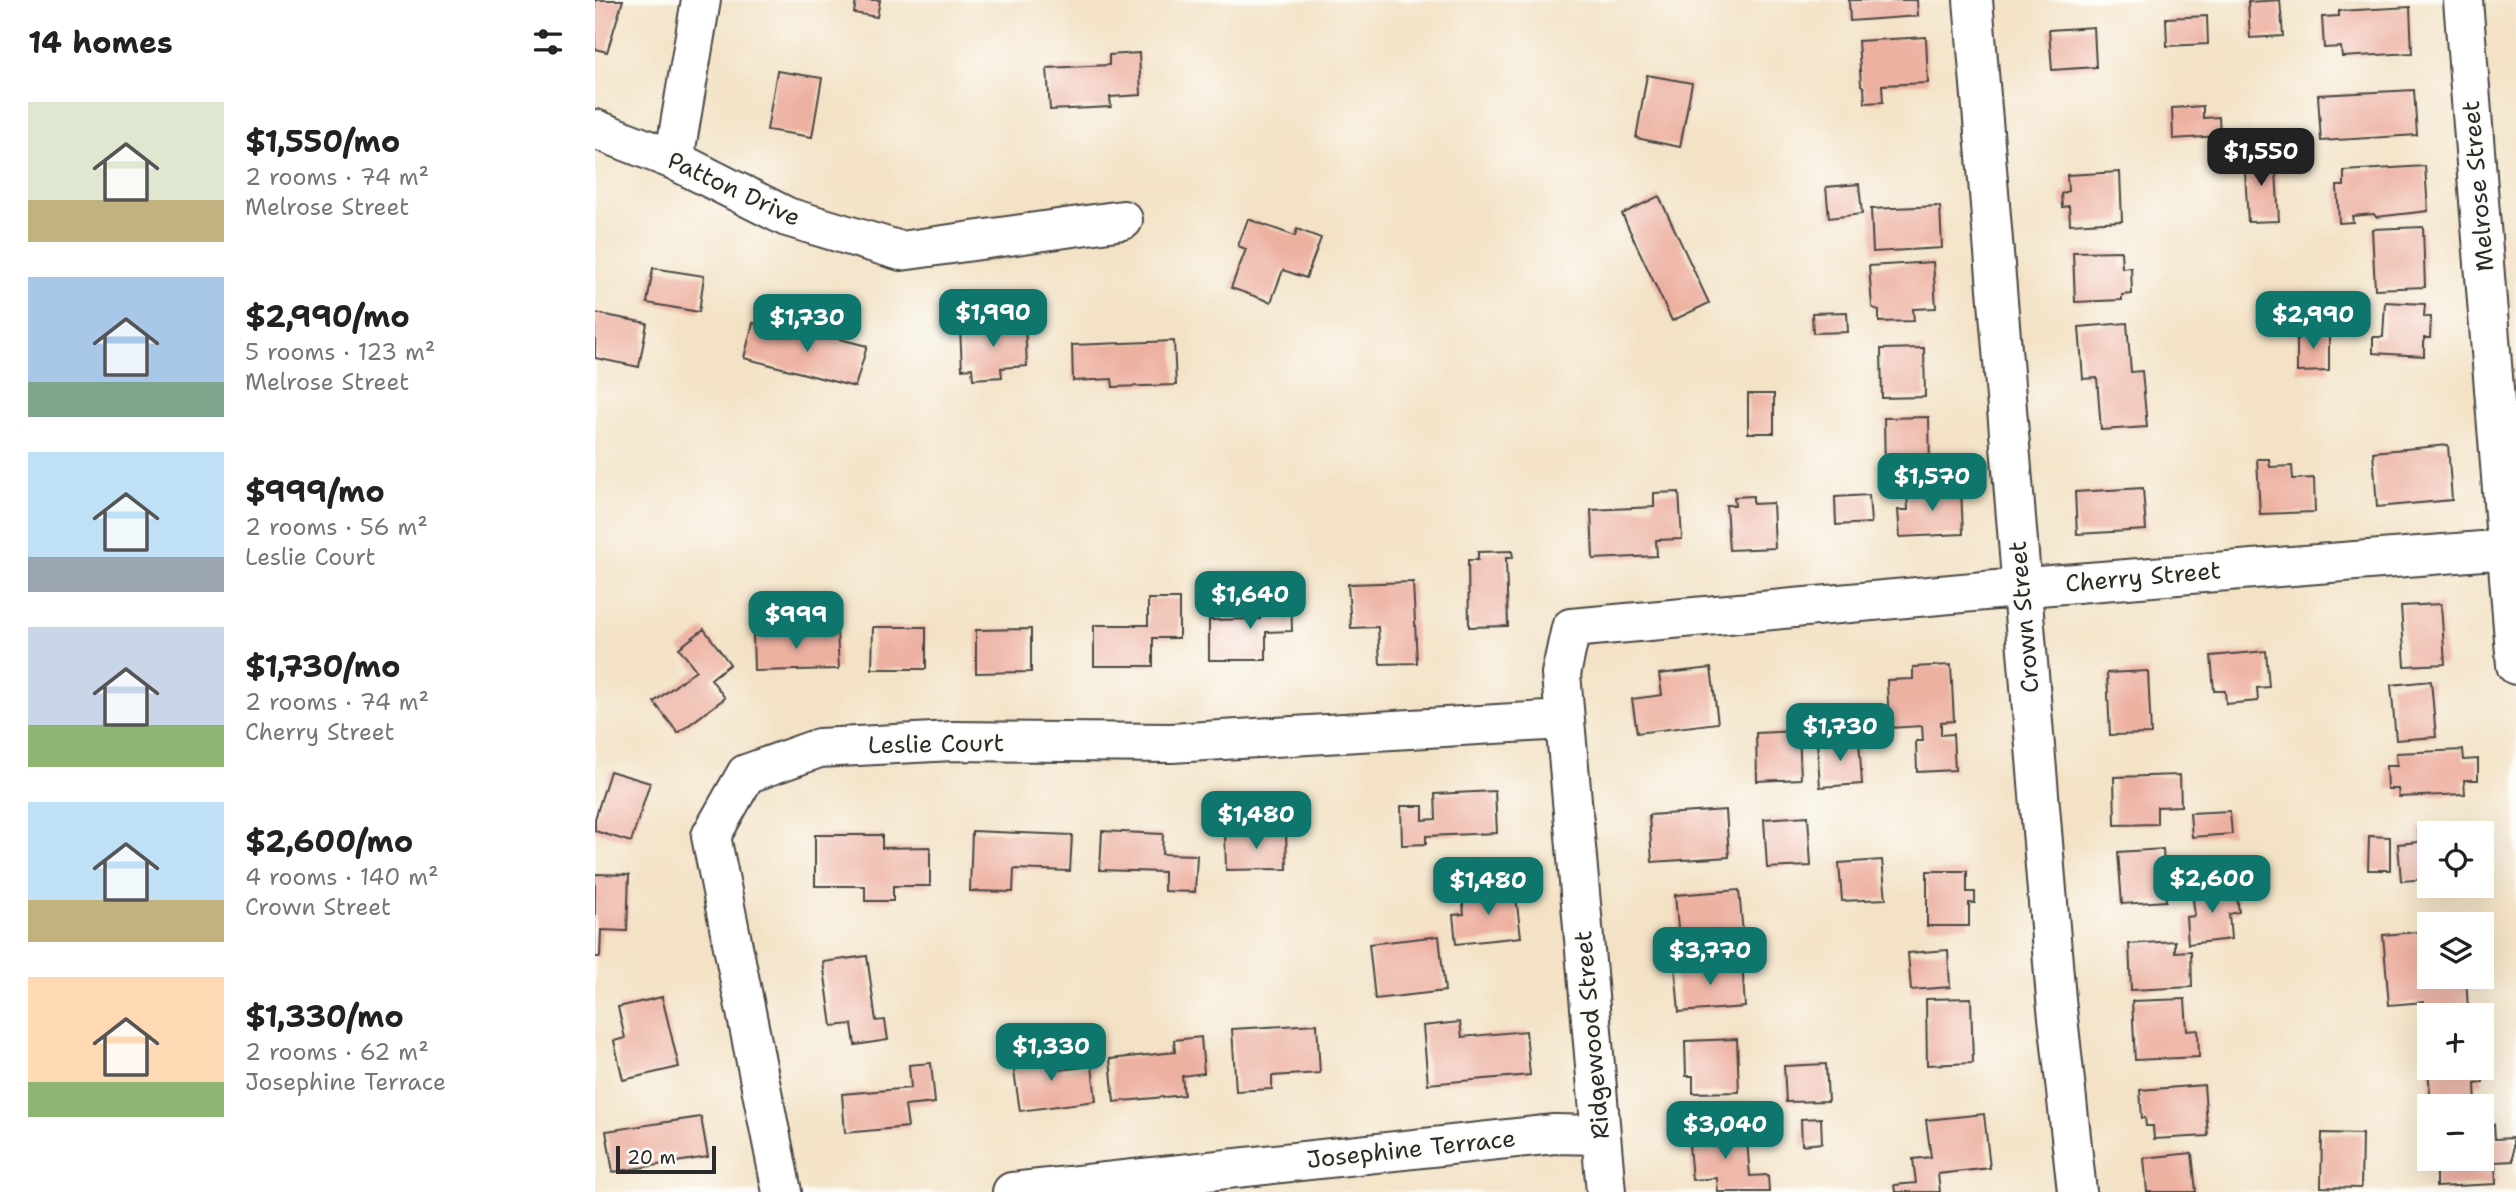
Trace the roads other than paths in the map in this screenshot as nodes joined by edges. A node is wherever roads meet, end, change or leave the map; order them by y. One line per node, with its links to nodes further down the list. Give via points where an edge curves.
1 (701, 0): 5 (street)
2 (1973, 0): 8 (street, Crown Street)
3 (2463, 0): 7 (street, Melrose Street)
4 (595, 129): 5 (street, Patton Drive)
5 (674, 160): 6 (street, Patton Drive, via 787,217 901,251)
6 (1123, 220)
7 (2507, 549): 8 (street, Cherry Street); 10 (street, Melrose Street)
8 (2021, 589): 9 (street, Cherry Street); 16 (street, Crown Street)
9 (1571, 628): 11 (street, Ridgewood Street, via 1561,674)
10 (2516, 666)
11 (1564, 720): 12 (street, Ridgewood Street); 13 (street, Leslie Court, via 1171,743 953,741 819,748 746,774 711,836)
12 (1601, 1135): 14 (street, Josephine Terrace, via 1554,1134); 15 (street, Ridgewood Street)
13 (782, 1192)
14 (1012, 1192)
15 (1606, 1192)
16 (2077, 1192)

